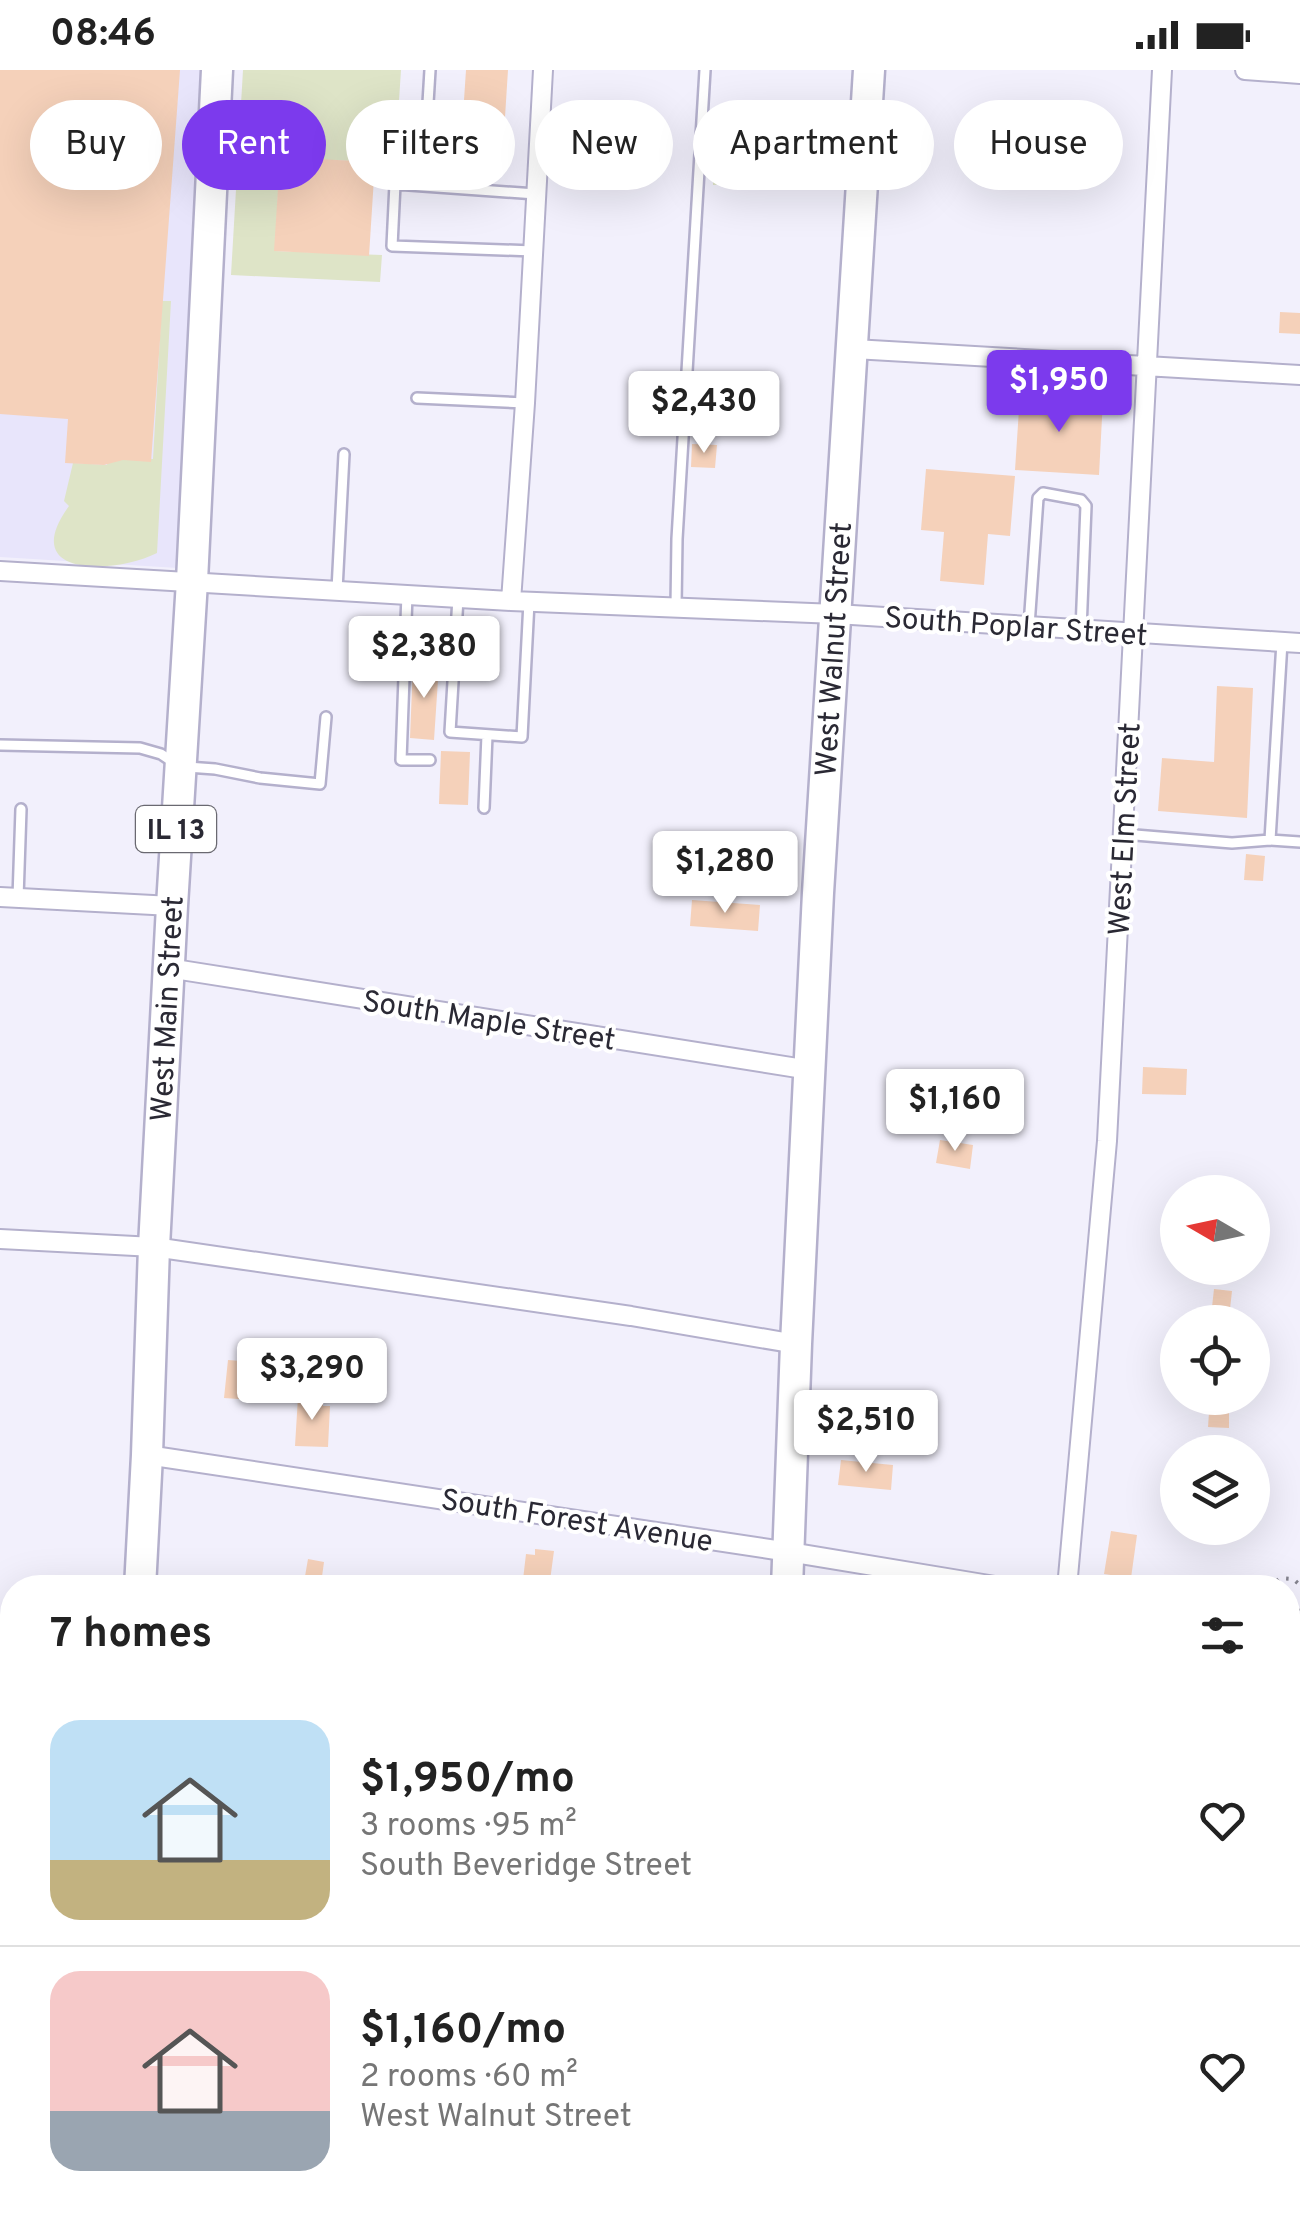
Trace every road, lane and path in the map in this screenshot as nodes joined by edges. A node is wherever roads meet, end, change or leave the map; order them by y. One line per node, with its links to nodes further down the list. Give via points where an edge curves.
1 (217, 70): 23 (highway, West Main Street / IL 13)
2 (430, 70): 9 (lane)
3 (543, 70): 14 (street)
4 (705, 70): 28 (lane)
5 (870, 70): 10 (highway, West Walnut Street)
6 (1162, 70): 17 (street, West Elm Street)
7 (1245, 70): 8 (street)
8 (1300, 74)
9 (428, 100)
10 (868, 100)
11 (396, 190): 15 (lane, via 392,246)
12 (480, 190): 14 (lane)
13 (863, 190): 16 (highway, West Walnut Street)
14 (536, 194): 15 (street)
15 (533, 250): 20 (street)
16 (854, 349): 17 (street); 29 (highway, West Walnut Street)
17 (1146, 367): 18 (street); 32 (street, West Elm Street)
18 (1300, 375)
19 (417, 398): 20 (lane)
20 (525, 403): 27 (street)
21 (344, 454): 24 (lane)
22 (0, 571): 23 (street, South Poplar Street)
23 (192, 581): 24 (street, South Poplar Street); 38 (highway, West Main Street / IL 13)
24 (337, 590): 25 (street, South Poplar Street)
25 (407, 594): 26 (street, South Poplar Street); 37 (lane, via 401,760)
26 (458, 598): 27 (street, South Poplar Street); 35 (lane, via 450,732)
27 (520, 601): 28 (street, South Poplar Street); 35 (lane, via 522,737)
28 (676, 608): 29 (street, South Poplar Street)
29 (836, 614): 30 (street, South Poplar Street); 47 (highway, West Walnut Street)
30 (1028, 626): 31 (street, South Poplar Street); 31 (lane, via 1043,493 1086,506)
31 (1081, 630): 32 (street, South Poplar Street)
32 (1134, 633): 33 (street, South Poplar Street); 41 (street, West Elm Street)
33 (1291, 642): 42 (lane)
34 (326, 717): 38 (lane, via 320,784)
35 (486, 735): 39 (lane)
36 (0, 745): 38 (lane, via 140,748)
37 (430, 760)
38 (180, 766): 45 (highway, West Main Street / IL 13)
39 (484, 808)
40 (21, 809): 44 (lane)
41 (1124, 834): 42 (lane); 56 (street, West Elm Street, via 1108,1141)
42 (1270, 840): 43 (lane)
43 (1300, 842)
44 (9, 897): 45 (street)
45 (172, 906): 46 (highway, West Main Street / IL 13)
46 (168, 968): 47 (street, South Maple Street); 49 (highway, West Main Street / IL 13)
47 (810, 1070): 50 (highway, West Walnut Street)
48 (0, 1239): 49 (street)
49 (154, 1247): 50 (street); 51 (highway, West Main Street / IL 13)
50 (796, 1344): 52 (highway, West Walnut Street)
51 (147, 1455): 52 (street, South Forest Avenue); 53 (highway, West Main Street / IL 13)
52 (789, 1552): 54 (highway, West Walnut Street); 55 (street, South Forest Avenue)
53 (141, 1575)
54 (787, 1575)
55 (928, 1575)
56 (1068, 1575)

